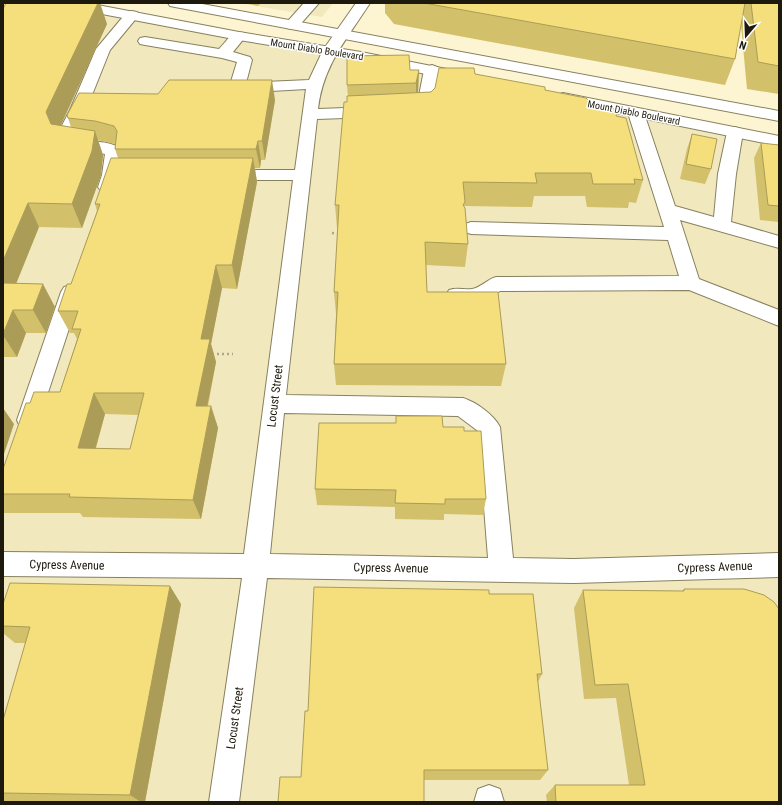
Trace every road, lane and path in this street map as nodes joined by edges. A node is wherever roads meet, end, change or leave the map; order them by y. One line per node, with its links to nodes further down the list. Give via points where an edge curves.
1 (65, 3): 5 (main road, Mount Diablo Boulevard)
2 (178, 3): 7 (main road, Mount Diablo Boulevard)
3 (312, 3): 7 (main road)
4 (363, 3): 9 (main road, Locust Street)
5 (132, 15): 6 (main road, Mount Diablo Boulevard); 22 (main road, via 103,49 65,135 67,142 76,146 105,147 114,151 119,175)
6 (162, 22): 8 (main road, Mount Diablo Boulevard); 10 (main road, via 145,41)
7 (292, 25): 9 (main road, Mount Diablo Boulevard)
8 (239, 36): 9 (main road, Mount Diablo Boulevard); 10 (main road)
9 (336, 42): 11 (main road, Mount Diablo Boulevard); 13 (main road, Locust Street); 17 (main road, Mount Diablo Boulevard)
10 (223, 54): 13 (main road, via 245,60 237,88)
11 (432, 70): 12 (main road, Mount Diablo Boulevard); 16 (main road, via 424,111)
12 (484, 81)
13 (315, 84): 16 (main road, Locust Street)
14 (545, 94): 15 (main road, Mount Diablo Boulevard)
15 (636, 113): 18 (main road, Mount Diablo Boulevard); 23 (main road)
16 (310, 114): 21 (main road, Locust Street)
17 (779, 116)
18 (735, 132): 19 (main road, Mount Diablo Boulevard); 24 (main road, via 727,174)
19 (779, 141)
20 (207, 174): 21 (main road)
21 (302, 175): 36 (main road, Locust Street)
22 (102, 203)
23 (667, 210): 24 (main road); 28 (main road)
24 (722, 225): 29 (main road)
25 (471, 228): 28 (main road)
26 (332, 233): 27 (path)
27 (348, 234)
28 (675, 234): 31 (main road)
29 (779, 242)
30 (77, 274): 37 (main road)
31 (691, 283): 32 (main road, via 496,284 477,296); 33 (main road)
32 (447, 295)
33 (779, 318)
34 (209, 354): 35 (path)
35 (233, 354)
36 (275, 404): 40 (main road, Locust Street); 41 (main road, via 463,408 489,428)
37 (22, 439)
38 (3, 564): 40 (main road, Cypress Avenue)
39 (779, 565): 41 (main road, Cypress Avenue, via 574,571)
40 (256, 566): 41 (main road, Cypress Avenue); 42 (main road, Locust Street)
41 (502, 569)
42 (224, 802)

